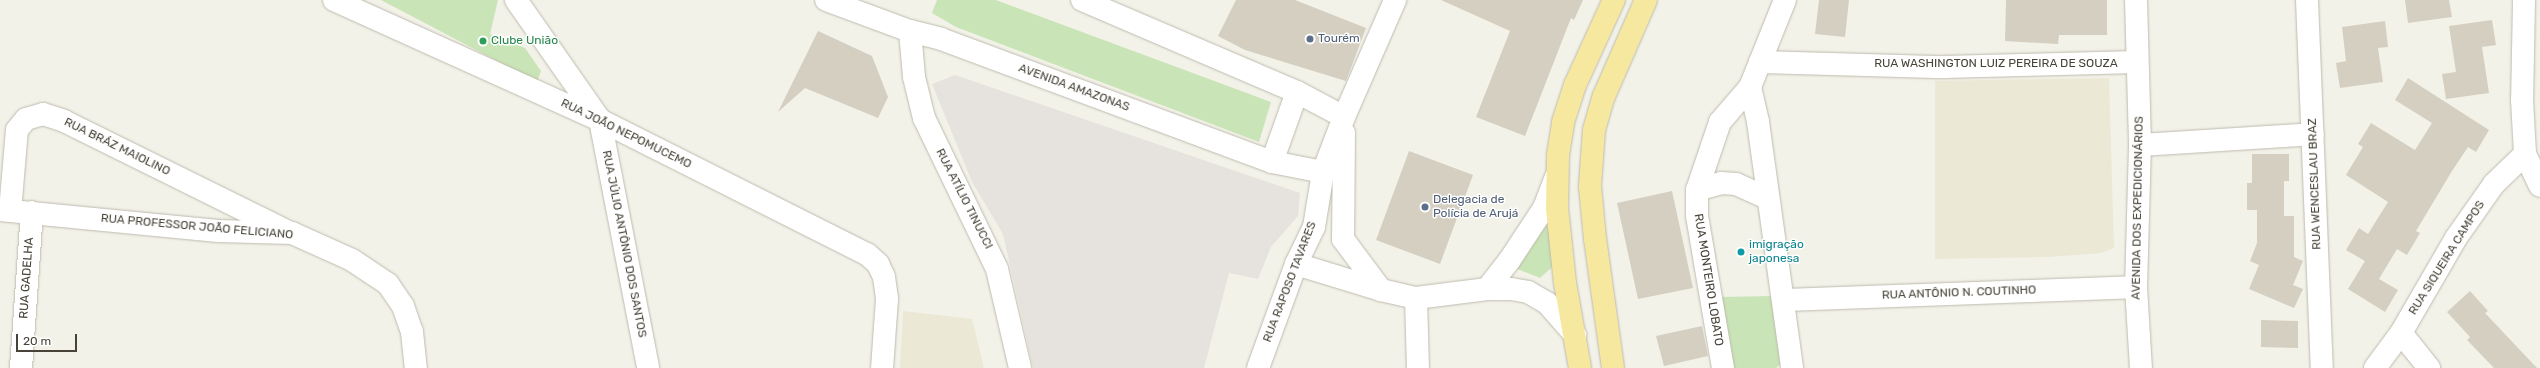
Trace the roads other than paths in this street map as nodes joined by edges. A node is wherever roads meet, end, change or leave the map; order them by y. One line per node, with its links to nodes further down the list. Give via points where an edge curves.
1 (334, 0): 20 (street, RUA JOÃO NEPOMUCEMO)
2 (516, 0): 20 (street)
3 (826, 0): 12 (street, AVENIDA AMAZONAS)
4 (1082, 0): 17 (street)
5 (1396, 0): 19 (street, RUA RAPOSO TAVARES)
6 (1614, 0): 15 (main road)
7 (1646, 0): 18 (main road)
8 (1785, 0): 13 (street, RUA MONTEIRO LOBATO)
9 (2136, 0): 14 (street, AVENIDA DOS EXPEDICIONÁRIOS)
10 (2307, 0): 21 (street, RUA WENCESLAU BRAZ)
11 (2524, 0): 23 (street, via 2522,100)
12 (910, 31): 24 (street, AVENIDA AMAZONAS, via 941,39); 49 (street, RUA ATÍLIO TINUCCI, via 914,77 924,118 997,268)
13 (1760, 62): 14 (street, RUA WASHINGTON LUIZ PEREIRA DE SOUZA, via 1944,67); 16 (street, RUA MONTEIRO LOBATO)
14 (2136, 62): 22 (street, AVENIDA DOS EXPEDICIONÁRIOS)
15 (1575, 85): 18 (main road); 26 (main road, via 1563,122)
16 (1750, 87): 28 (street, RUA MONTEIRO LOBATO, via 1720,122); 29 (street, via 1758,122)
17 (1296, 92): 19 (street); 24 (street)
18 (1604, 96): 41 (main road, via 1594,130 1590,186)
19 (1344, 117): 25 (street, RUA RAPOSO TAVARES); 34 (street)
20 (600, 120): 47 (street, RUA JÚLIO ANTÔNIO DOS SANTOS); 48 (street, RUA JOÃO NEPOMUCEMO, via 867,254 878,264 884,277 887,299)
21 (2313, 134): 22 (street); 56 (street, RUA WENCESLAU BRAZ)
22 (2140, 146): 36 (street, AVENIDA DOS EXPEDICIONÁRIOS)
23 (2532, 156): 27 (street); 42 (street, RUA SIQUEIRA CAMPOS, via 2509,167 2490,190 2456,238)
24 (1272, 162): 25 (street, AVENIDA AMAZONAS)
25 (1323, 172): 32 (street, RUA RAPOSO TAVARES)
26 (1557, 173): 37 (street, via 1544,208 1509,262); 43 (main road, via 1557,208)
27 (2540, 186)
28 (1697, 190): 29 (street, via 1721,183 1736,184); 54 (street, RUA MONTEIRO LOBATO, via 1697,216)
29 (1767, 198): 40 (street)
30 (5, 211): 31 (street, RUA PROFESSOR JOÃO FELICIANO); 33 (street, RUA BRÁZ MAIOLINO, via 17,130 26,119 43,114 64,121)
31 (32, 212): 33 (street, RUA PROFESSOR JOÃO FELICIANO, via 218,231); 45 (street, RUA GADELHA)
32 (1314, 227): 34 (street); 35 (street, RUA RAPOSO TAVARES)
33 (292, 233): 46 (street, RUA PROFESSOR JOÃO FELICIANO, via 352,260 388,284 403,306 410,326)
34 (1343, 239): 38 (street)
35 (1296, 264): 38 (street); 50 (street, RUA RAPOSO TAVARES)
36 (2136, 287): 40 (street, RUA ANTÔNIO N. COUTINHO); 55 (street, AVENIDA DOS EXPEDICIONÁRIOS)
37 (1487, 289): 39 (street); 43 (street, via 1528,292 1547,303)
38 (1381, 290): 39 (street)
39 (1416, 298): 51 (street)
40 (1783, 300): 44 (street)
41 (1608, 331): 43 (main road); 53 (main road)
42 (2401, 333): 57 (street, RUA SIQUEIRA CAMPOS); 58 (street)
43 (1575, 335): 52 (main road)
44 (1790, 367)
45 (21, 368)
46 (416, 368)
47 (648, 368)
48 (882, 368)
49 (1020, 368)
50 (1258, 368)
51 (1418, 368)
52 (1580, 368)
53 (1613, 368)
54 (1723, 368)
55 (2141, 368)
56 (2322, 368)
57 (2375, 368)
58 (2429, 368)

